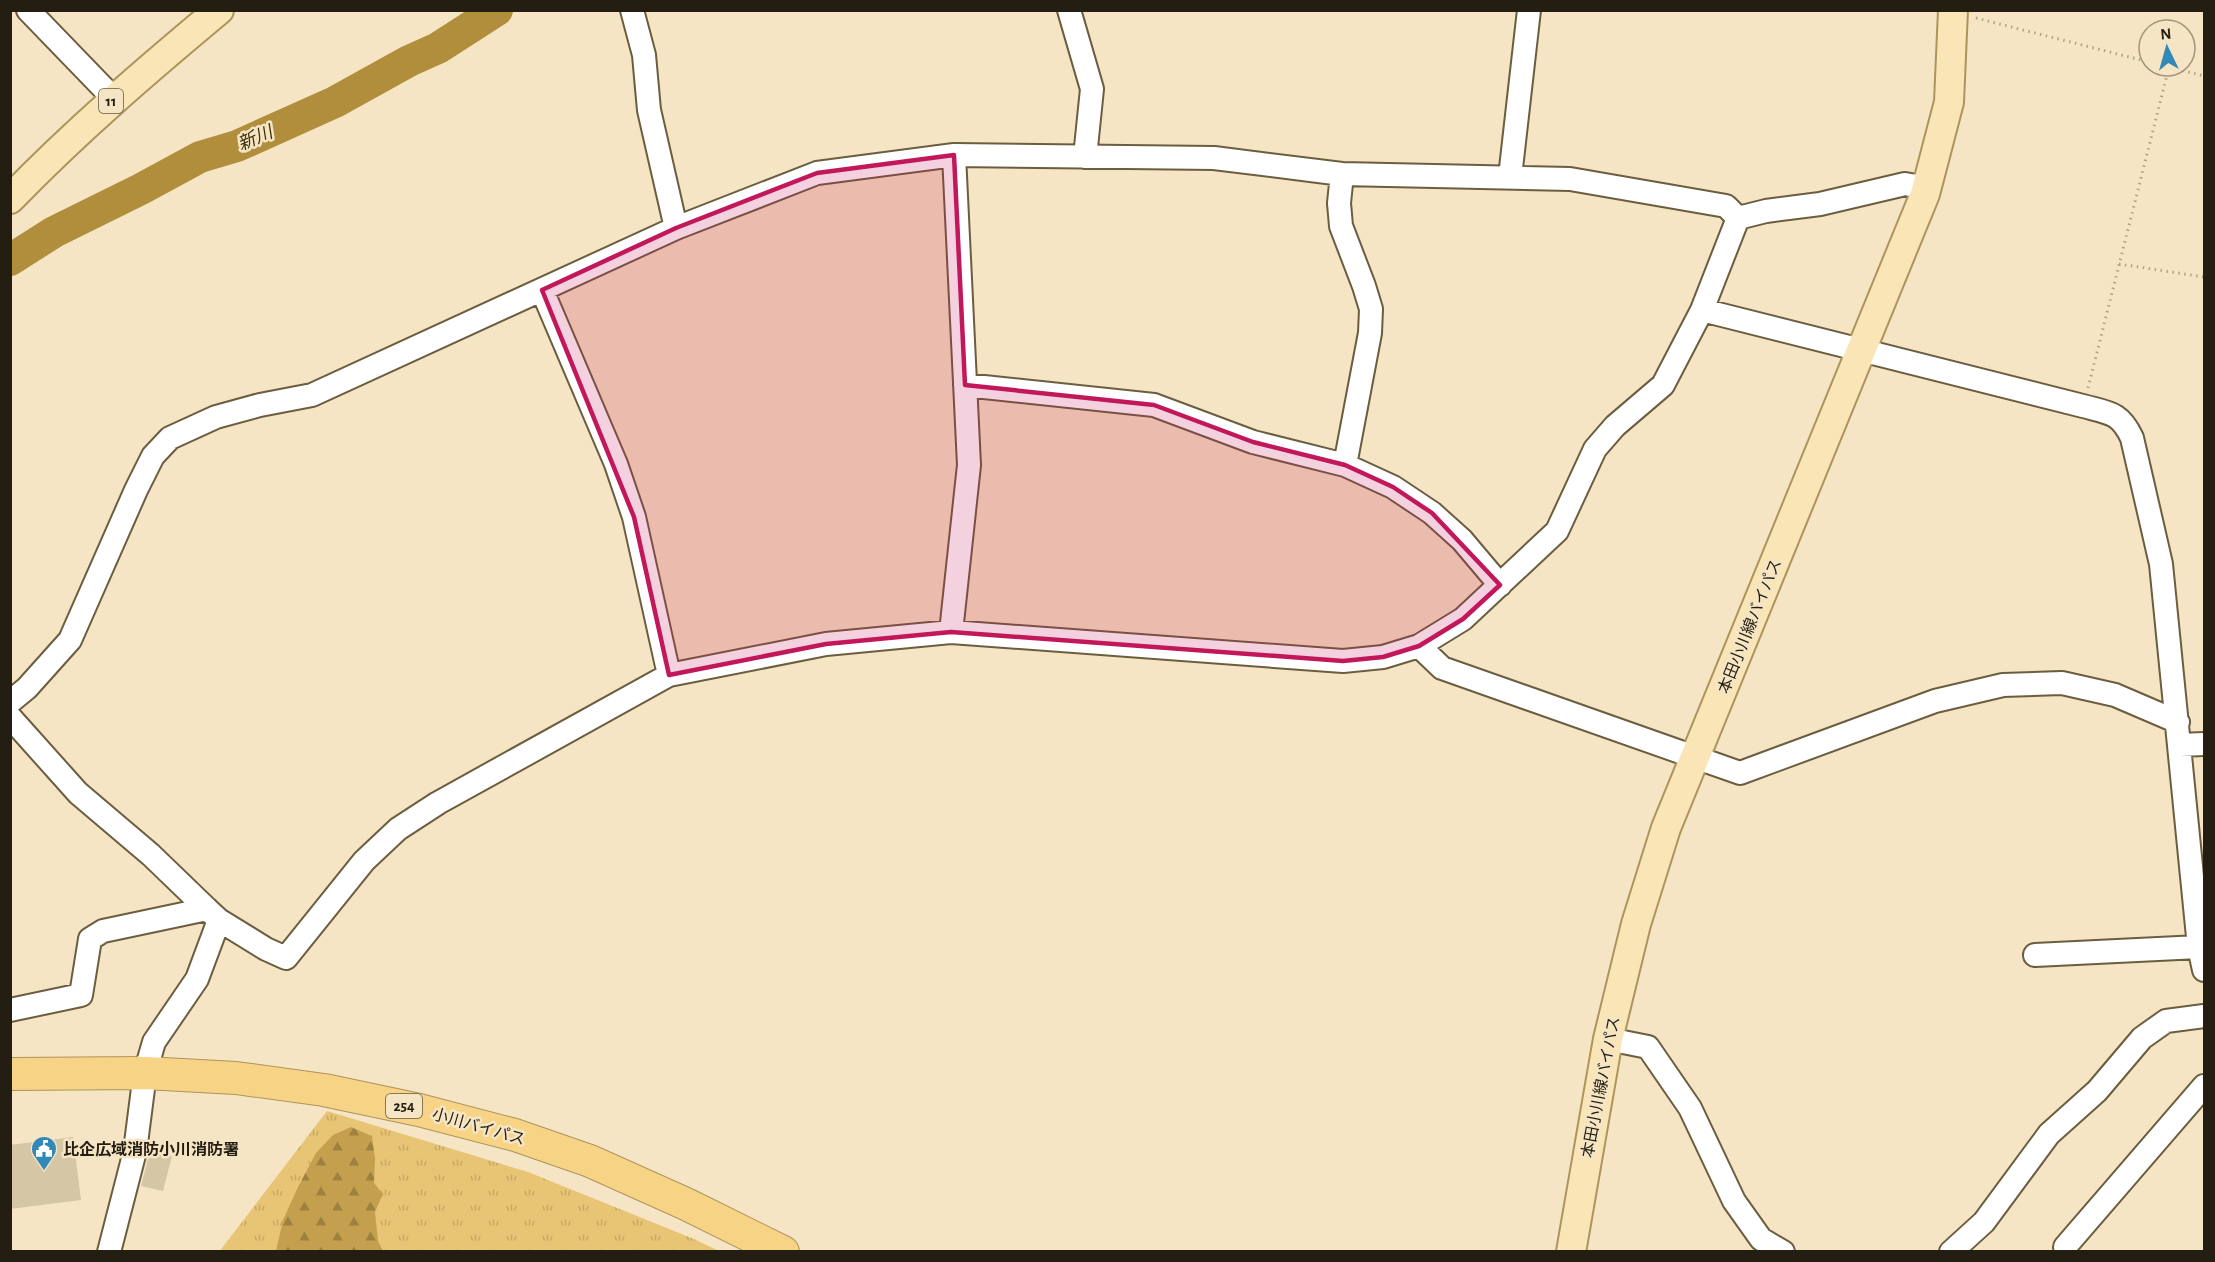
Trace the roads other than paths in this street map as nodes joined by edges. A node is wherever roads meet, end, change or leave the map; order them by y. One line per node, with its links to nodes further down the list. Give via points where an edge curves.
1 (28, 10): 7 (street)
2 (219, 10): 7 (main road, 11)
3 (632, 10): 15 (street, via 644,55 649,110)
4 (1069, 10): 9 (street, via 1092,89)
5 (1529, 10): 11 (street)
6 (1953, 11): 12 (main road, 本田小川線バイパス, via 1949,102)
7 (114, 99): 13 (main road, 11)
8 (954, 155): 9 (street); 15 (street, via 818,173); 19 (street)
9 (1084, 157): 10 (street, via 1214,159)
10 (1342, 174): 11 (street); 20 (street, via 1341,226 1371,309)
11 (1510, 177): 14 (street, via 1570,179 1726,206)
12 (1927, 188): 14 (street, via 1905,184); 18 (main road, 本田小川線バイパス)
13 (10, 199)
14 (1738, 218): 17 (street)
15 (676, 228): 16 (street)
16 (542, 290): 24 (street, via 634,517); 25 (street, via 312,395 216,417 170,438 153,456 136,490 70,640)
17 (1702, 309): 18 (street); 21 (street, via 1663,385 1615,426 1595,449 1557,531)
18 (1862, 350): 27 (street, via 2083,406 2125,421 2161,564); 30 (main road, 本田小川線バイパス)
19 (965, 385): 20 (street, via 1154,405 1253,442); 22 (street, via 969,465)
20 (1345, 465): 21 (street, via 1393,487 1432,513 1462,540)
21 (1500, 585): 23 (street, via 1463,619)
22 (951, 632): 23 (street, via 1342,661 1383,657); 24 (street, via 826,644)
23 (1419, 646): 30 (street, via 1442,668)
24 (669, 675): 31 (street, via 398,829 364,861 286,958)
25 (10, 702)
26 (10, 717): 31 (street, via 78,793 152,855)
27 (2178, 722): 29 (street); 30 (street, via 2115,694 2062,683 2003,685 1935,701 1740,773)
28 (2205, 744): 29 (street)
29 (2180, 745): 32 (street)
30 (1696, 757): 37 (main road, 本田小川線バイパス, via 1666,828 1636,924)
31 (213, 914): 35 (street, via 104,931 90,939 81,995); 38 (street, via 197,979 154,1042)
32 (2199, 946): 33 (street); 34 (street)
33 (2035, 955)
34 (2205, 969)
35 (10, 1010)
36 (2205, 1016): 46 (street, via 2166,1021 2142,1038 2097,1091 2049,1134 1984,1222)
37 (1608, 1039): 44 (main road, 本田小川線バイパス); 45 (street, via 1648,1047 1690,1108 1734,1201 1761,1239)
38 (145, 1073): 39 (highway, 小川バイパス / 254); 42 (street, via 135,1151); 43 (highway, 小川バイパス / 254, via 236,1078 324,1090 515,1135 600,1166)
39 (10, 1074)
40 (2205, 1086): 41 (street)
41 (2064, 1247)
42 (109, 1251)
43 (783, 1251)
44 (1571, 1251)
45 (1783, 1251)
46 (1952, 1251)

